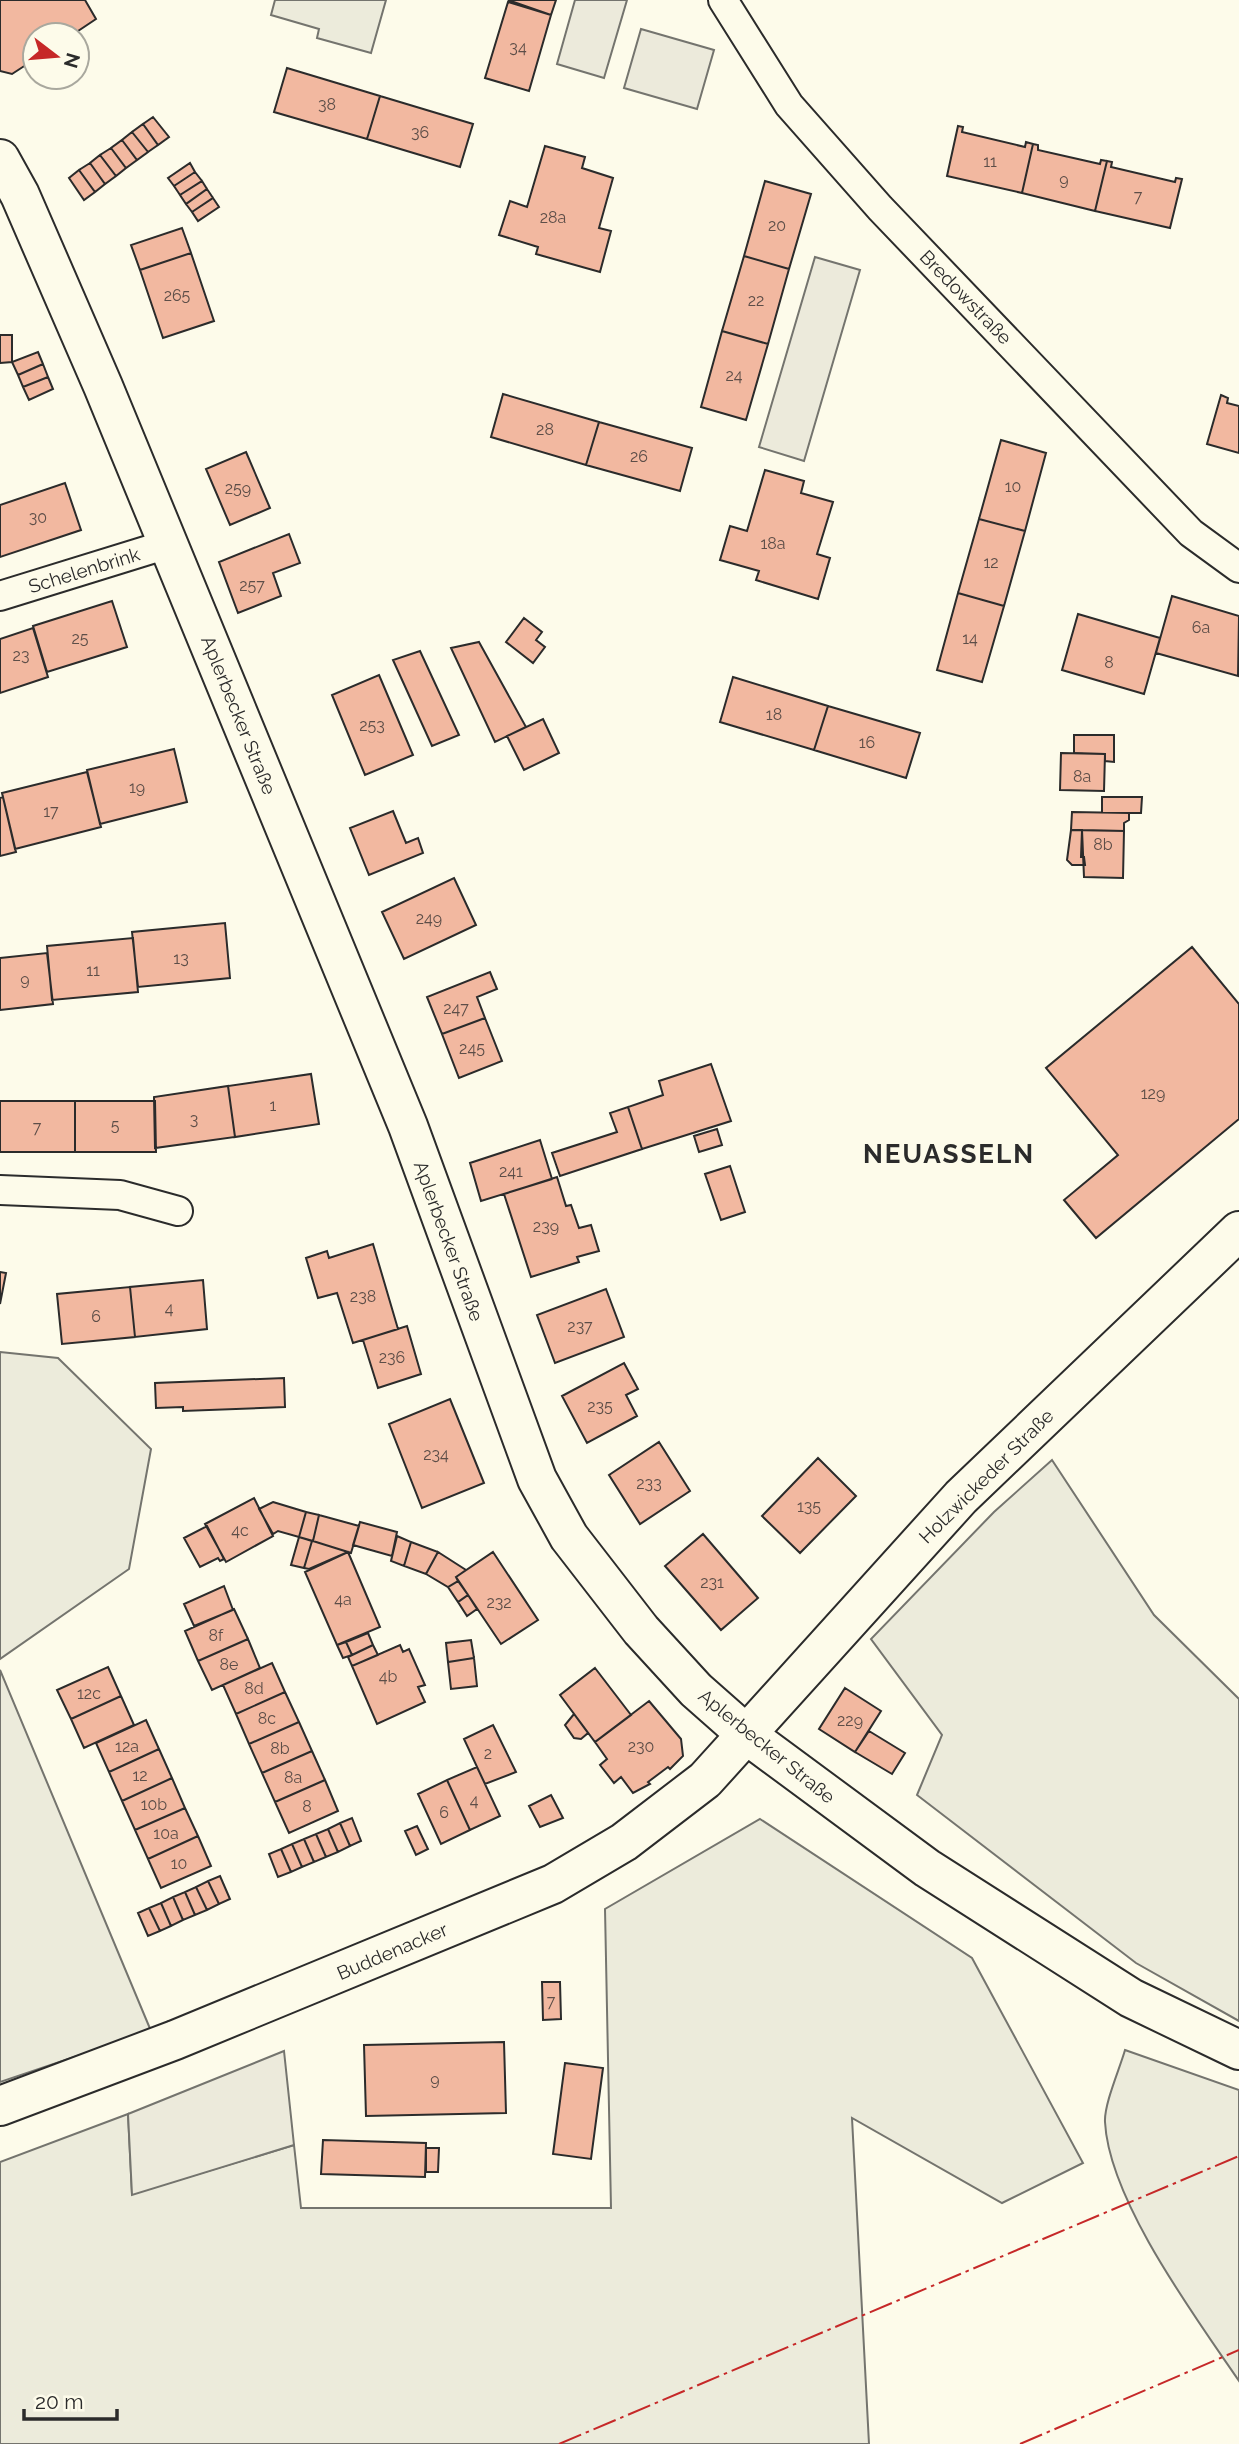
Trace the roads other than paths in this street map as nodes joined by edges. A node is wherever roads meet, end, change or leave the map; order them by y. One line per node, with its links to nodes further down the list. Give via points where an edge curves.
1 (723, 0): 4 (street, Bredowstraße, via 789,106 880,208 1191,533)
2 (0, 159): 3 (main road, Aplerbecker Straße, via 20,195)
3 (168, 544): 5 (street, Schelenbrink); 9 (main road, Aplerbecker Straße, via 408,1126 537,1479 586,1563 641,1630 696,1690)
4 (1239, 568)
5 (0, 596)
6 (0, 1190): 7 (street, via 120,1195)
7 (177, 1211)
8 (1239, 1231): 9 (main road, Holzwickeder Straße, via 961,1497)
9 (747, 1734): 10 (main road, Aplerbecker Straße, via 939,1875 1131,1998); 11 (main road, Buddenacker, via 705,1780 669,1809 553,1884 175,2040)
10 (1239, 2049)
11 (0, 2106)

